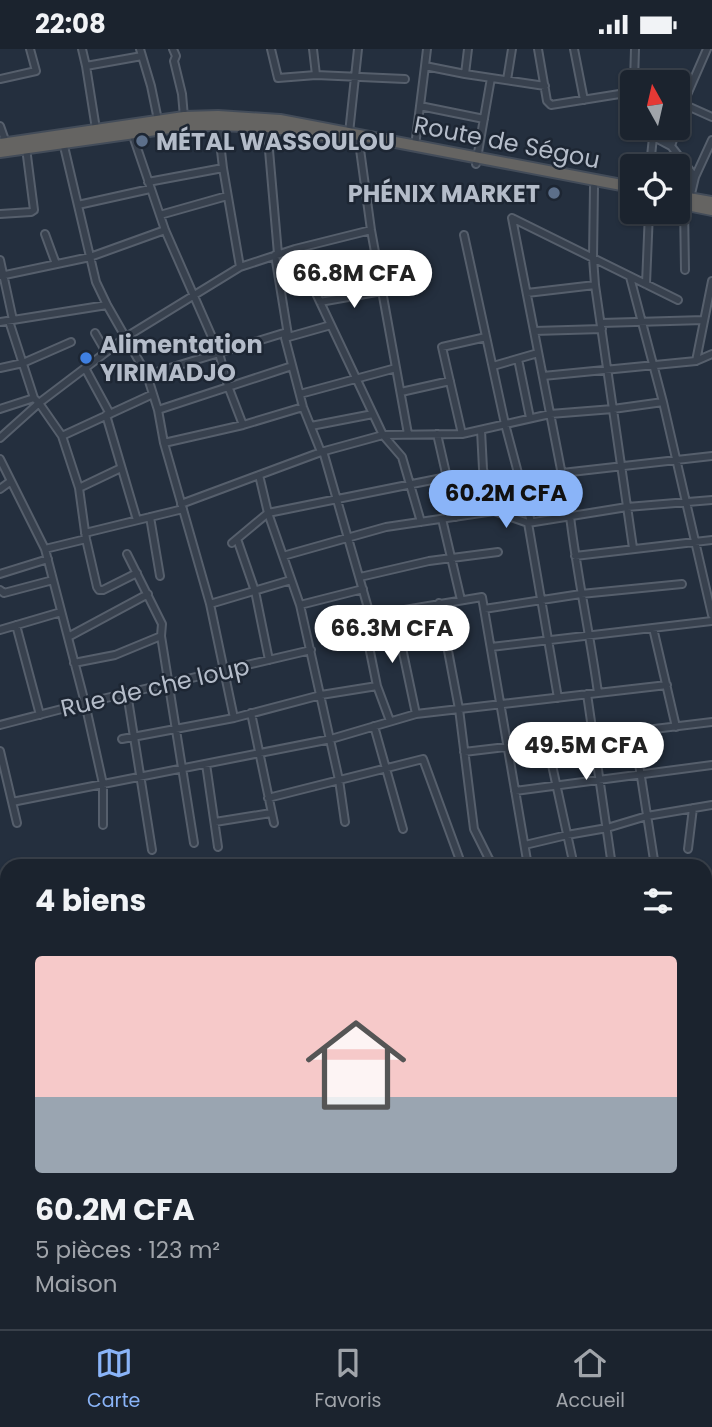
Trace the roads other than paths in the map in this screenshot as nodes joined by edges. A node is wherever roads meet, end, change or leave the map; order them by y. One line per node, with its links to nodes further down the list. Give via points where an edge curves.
1 (30, 49): 23 (street, via 36,71)
2 (82, 49): 16 (street)
3 (173, 49): 32 (street)
4 (271, 49): 20 (street, via 278,78)
5 (313, 49): 20 (street)
6 (358, 49): 21 (street)
7 (427, 49): 17 (street)
8 (468, 49): 19 (street)
9 (512, 49): 25 (street)
10 (538, 49): 26 (street)
11 (584, 49): 14 (street)
12 (635, 49): 18 (street)
13 (709, 49): 27 (street)
14 (575, 50): 29 (street)
15 (141, 52): 16 (street); 35 (street)
16 (86, 66): 39 (street)
17 (425, 66): 19 (street); 30 (street)
18 (634, 70)
19 (465, 74): 22 (street)
20 (316, 75): 21 (street)
21 (355, 77): 24 (street); 41 (street)
22 (491, 78): 25 (street); 34 (street)
23 (0, 79)
24 (405, 79)
25 (507, 81): 26 (street)
26 (545, 86): 29 (street, via 551,105)
27 (690, 89)
28 (620, 94): 29 (street)
29 (584, 100)
30 (420, 106): 34 (street); 48 (street)
31 (690, 107): 33 (street)
32 (184, 117): 35 (highway, Route de Ségou); 41 (highway, Route de Ségou, via 281,120)
33 (712, 117)
34 (484, 119): 51 (street)
35 (158, 120): 39 (highway, Route de Ségou)
36 (218, 125): 38 (highway, Route de Ségou); 40 (highway, Route de Ségou); 52 (street)
37 (0, 126): 47 (street)
38 (267, 127): 45 (highway, Route de Ségou); 74 (street)
39 (96, 129): 47 (highway, Route de Ségou)
40 (132, 133): 44 (highway, Route de Ségou); 54 (street)
41 (349, 133): 48 (highway, Route de Ségou)
42 (659, 140): 49 (street)
43 (673, 140): 49 (street)
44 (63, 142): 50 (highway, Route de Ségou); 63 (street)
45 (359, 142): 51 (highway, Route de Ségou); 70 (street)
46 (711, 145): 53 (street)
47 (2, 146): 50 (highway, Route de Ségou)
48 (415, 146): 51 (highway, Route de Ségou)
49 (671, 146): 53 (street)
50 (26, 148): 65 (street, via 34,210)
51 (477, 161): 55 (highway, Route de Ségou); 57 (highway, Route de Ségou)
52 (223, 168): 54 (street); 59 (street)
53 (695, 177): 56 (street)
54 (149, 185): 63 (street); 66 (street)
55 (620, 185)
56 (690, 186)
57 (594, 187): 58 (highway, Route de Ségou); 76 (street)
58 (620, 192)
59 (228, 197): 66 (street); 79 (street)
60 (690, 201): 61 (highway)
61 (712, 202)
62 (690, 203): 64 (highway)
63 (78, 205): 75 (street)
64 (712, 210)
65 (0, 214)
66 (160, 215): 69 (street)
67 (648, 224): 84 (street)
68 (683, 224): 80 (street)
69 (166, 230): 75 (street); 88 (street)
70 (371, 230): 73 (street); 86 (street)
71 (45, 234): 78 (street)
72 (464, 235): 102 (street)
73 (295, 249): 74 (street); 90 (street)
74 (277, 254): 79 (street); 100 (street)
75 (90, 257): 78 (street); 91 (street)
76 (593, 258): 82 (street); 85 (street); 87 (street, via 512,218)
77 (0, 260): 81 (street)
78 (56, 264): 81 (street)
79 (240, 267): 88 (street)
80 (685, 270)
81 (2, 276): 92 (street)
82 (630, 277): 84 (street); 94 (street)
83 (712, 281): 93 (street)
84 (646, 284): 89 (street)
85 (595, 285): 87 (street); 97 (street)
86 (382, 291): 90 (street); 116 (street)
87 (527, 293): 98 (street)
88 (193, 296): 101 (street); 106 (street)
89 (678, 300)
90 (320, 302): 96 (street)
91 (107, 305): 92 (street); 101 (street)
92 (11, 320): 95 (street); 110 (street)
93 (704, 320): 94 (street); 109 (street)
94 (641, 321): 97 (street); 111 (street)
95 (0, 322)
96 (331, 325): 100 (street); 120 (street)
97 (601, 326): 98 (street); 117 (street)
98 (534, 331): 105 (street)
99 (95, 333): 104 (street)
100 (288, 335): 106 (street); 112 (street)
101 (126, 337): 104 (street); 118 (street)
102 (486, 337): 113 (street); 121 (street, via 442,347)
103 (71, 342): 110 (street)
104 (106, 352): 115 (street)
105 (538, 352): 108 (street); 119 (street)
106 (219, 353): 118 (street); 122 (street)
107 (712, 354): 109 (street)
108 (518, 359): 113 (street); 135 (street)
109 (696, 361): 111 (street)
110 (23, 363): 114 (street); 126 (street)
111 (653, 365): 117 (street); 127 (street)
112 (292, 366): 122 (street); 125 (street)
113 (493, 366): 136 (street)
114 (0, 368)
115 (85, 368): 126 (street); 132 (street)
116 (396, 368): 120 (street); 123 (street)
117 (607, 369): 119 (street); 130 (street)
118 (147, 375): 124 (street)
119 (543, 376): 134 (street)
120 (357, 379): 125 (street); 133 (street)
121 (450, 381): 123 (street); 141 (street)
122 (228, 386): 131 (street); 137 (street)
123 (401, 392): 143 (street)
124 (153, 394): 131 (street); 132 (street)
125 (300, 394): 128 (street)
126 (37, 400): 129 (street); 144 (street); 145 (street)
127 (663, 402): 130 (street); 150 (street)
128 (303, 407): 137 (street); 138 (street)
129 (0, 409)
130 (613, 409): 134 (street); 151 (street)
131 (158, 410): 146 (street)
132 (108, 414): 144 (street); 152 (street)
133 (373, 414): 138 (street); 142 (street)
134 (550, 414): 135 (street); 153 (street)
135 (530, 418): 136 (street)
136 (505, 424): 139 (street); 173 (street)
137 (243, 425): 146 (street)
138 (310, 426): 147 (street)
139 (481, 430): 141 (street); 165 (street, via 483,469)
140 (437, 434): 141 (street); 143 (street); 155 (street)
141 (462, 434)
142 (383, 435): 143 (street); 147 (street); 157 (street, via 402,457)
143 (408, 435)
144 (62, 436): 158 (street)
145 (0, 438)
146 (164, 443): 163 (street)
147 (322, 452): 154 (street); 160 (street)
148 (712, 456): 150 (street)
149 (0, 459): 156 (street)
150 (676, 460): 151 (street); 162 (street)
151 (621, 466): 153 (street); 164 (street)
152 (121, 468): 158 (street); 171 (street)
153 (562, 473): 167 (street)
154 (259, 475): 163 (street); 166 (street)
155 (447, 477): 157 (street); 169 (street)
156 (11, 481): 159 (street); 179 (street)
157 (411, 485): 160 (street); 172 (street)
158 (79, 488): 174 (street)
159 (0, 489)
160 (338, 499): 166 (street); 175 (street)
161 (712, 499): 162 (street)
162 (686, 502): 164 (street); 177 (street)
163 (182, 507): 168 (street); 202 (street)
164 (627, 507): 167 (street); 178 (street)
165 (494, 511): 169 (street); 173 (street)
166 (268, 513): 183 (street); 196 (street, via 234,541)
167 (570, 516): 173 (street); 182 (street)
168 (150, 517): 171 (street); 188 (street)
169 (456, 517): 170 (street)
170 (442, 519): 172 (street); 184 (street)
171 (137, 520): 174 (street)
172 (421, 522): 175 (street)
173 (529, 523): 200 (street)
174 (85, 536): 179 (street); 186 (street, via 99,590)
175 (349, 537): 183 (street); 189 (street)
176 (712, 540): 177 (street)
177 (695, 541): 178 (street); 192 (street)
178 (633, 548): 182 (street)
179 (45, 549): 185 (street)
180 (498, 552): 184 (street)
181 (127, 554): 186 (street)
182 (575, 555): 198 (street)
183 (283, 556): 191 (street)
184 (451, 558): 189 (street); 199 (street)
185 (48, 559): 187 (street); 190 (street)
186 (137, 573): 197 (street)
187 (0, 574)
188 (160, 576)
189 (360, 577): 194 (street)
190 (53, 580): 195 (street, via 4,593); 206 (street)
191 (291, 580): 196 (street); 203 (street)
192 (708, 581): 208 (street)
193 (682, 584): 198 (street)
194 (363, 589): 203 (street); 207 (street)
195 (0, 590)
196 (255, 591): 202 (street); 219 (street)
197 (148, 594): 213 (street, via 161,619); 215 (street)
198 (581, 594): 200 (street); 214 (street)
199 (461, 600): 201 (street); 204 (street, via 482,597)
200 (541, 601): 204 (street); 216 (street)
201 (439, 603): 205 (street); 232 (street)
202 (210, 604): 221 (street)
203 (300, 605): 218 (street)
204 (484, 609): 217 (street)
205 (394, 610): 207 (street); 234 (street)
206 (61, 612): 210 (street); 215 (street)
207 (370, 615): 224 (street, via 363,617)
208 (712, 615)
209 (712, 621): 211 (street)
210 (16, 625): 212 (street); 235 (street)
211 (653, 628): 214 (street); 223 (street)
212 (0, 630)
213 (161, 636): 220 (street, via 115,655); 222 (street)
214 (590, 636): 216 (street); 226 (street)
215 (68, 637): 220 (street)
216 (548, 641): 217 (street); 229 (street)
217 (491, 647): 231 (street)
218 (311, 650): 219 (street, Rue de che loup); 228 (street)
219 (269, 660): 221 (street, Rue de che loup)
220 (74, 663): 230 (street)
221 (225, 670): 222 (street, Rue de che loup); 236 (street)
222 (169, 683): 225 (street, Rue de che loup); 242 (street)
223 (667, 685): 226 (street); 241 (street)
224 (377, 686): 228 (street); 237 (street)
225 (127, 693): 230 (street, Rue de che loup); 245 (street)
226 (598, 693): 227 (street)
227 (587, 694): 229 (street); 244 (street)
228 (321, 695): 233 (street); 247 (street)
229 (558, 698): 231 (street)
230 (85, 703): 235 (street, Rue de che loup); 261 (street)
231 (501, 704): 232 (street); 249 (street)
232 (459, 709): 234 (street); 251 (street)
233 (251, 713): 236 (street); 252 (street)
234 (416, 714): 237 (street)
235 (40, 715): 239 (street, Rue de che loup)
236 (234, 718): 242 (street)
237 (390, 721): 240 (street)
238 (712, 722): 241 (street)
239 (0, 725)
240 (374, 726): 247 (street); 255 (street)
241 (676, 727): 243 (street)
242 (176, 729): 245 (street); 256 (street)
243 (634, 731): 244 (street); 257 (street)
244 (593, 736): 248 (street); 260 (street)
245 (134, 737): 246 (street); 258 (street)
246 (122, 739)
247 (331, 739): 252 (street); 259 (street)
248 (547, 742): 249 (street); 262 (street)
249 (508, 747): 251 (street); 263 (street)
250 (0, 751): 265 (street)
251 (464, 752): 284 (street, via 474,829)
252 (259, 753): 253 (street); 264 (street)
253 (206, 764): 256 (street); 270 (street)
254 (712, 765): 257 (street)
255 (386, 768): 259 (street); 276 (street); 283 (street, via 423,759)
256 (182, 769): 258 (street); 278 (street)
257 (641, 774): 260 (street); 269 (street)
258 (141, 777): 261 (street); 282 (street)
259 (339, 780): 264 (street); 271 (street)
260 (600, 780): 262 (street); 275 (street)
261 (103, 784): 265 (street); 274 (street)
262 (556, 785): 263 (street); 277 (street)
263 (515, 790): 279 (street)
264 (268, 798): 268 (street)
265 (12, 802): 272 (street)
266 (712, 805): 267 (street)
267 (693, 808): 269 (street); 281 (street)
268 (271, 813): 270 (street); 273 (street)
269 (647, 815): 275 (street); 288 (street)
270 (215, 822): 280 (street)
271 (345, 822)
272 (17, 823)
273 (274, 823)
274 (103, 825)
275 (607, 828): 277 (street); 287 (street)
276 (403, 829)
277 (567, 835): 279 (street); 286 (street)
278 (194, 843)
279 (525, 845): 285 (street)
280 (218, 847)
281 (688, 849)
282 (152, 850)
283 (460, 859)
284 (489, 859)
285 (527, 859)
286 (572, 859)
287 (611, 859)
288 (654, 859)

